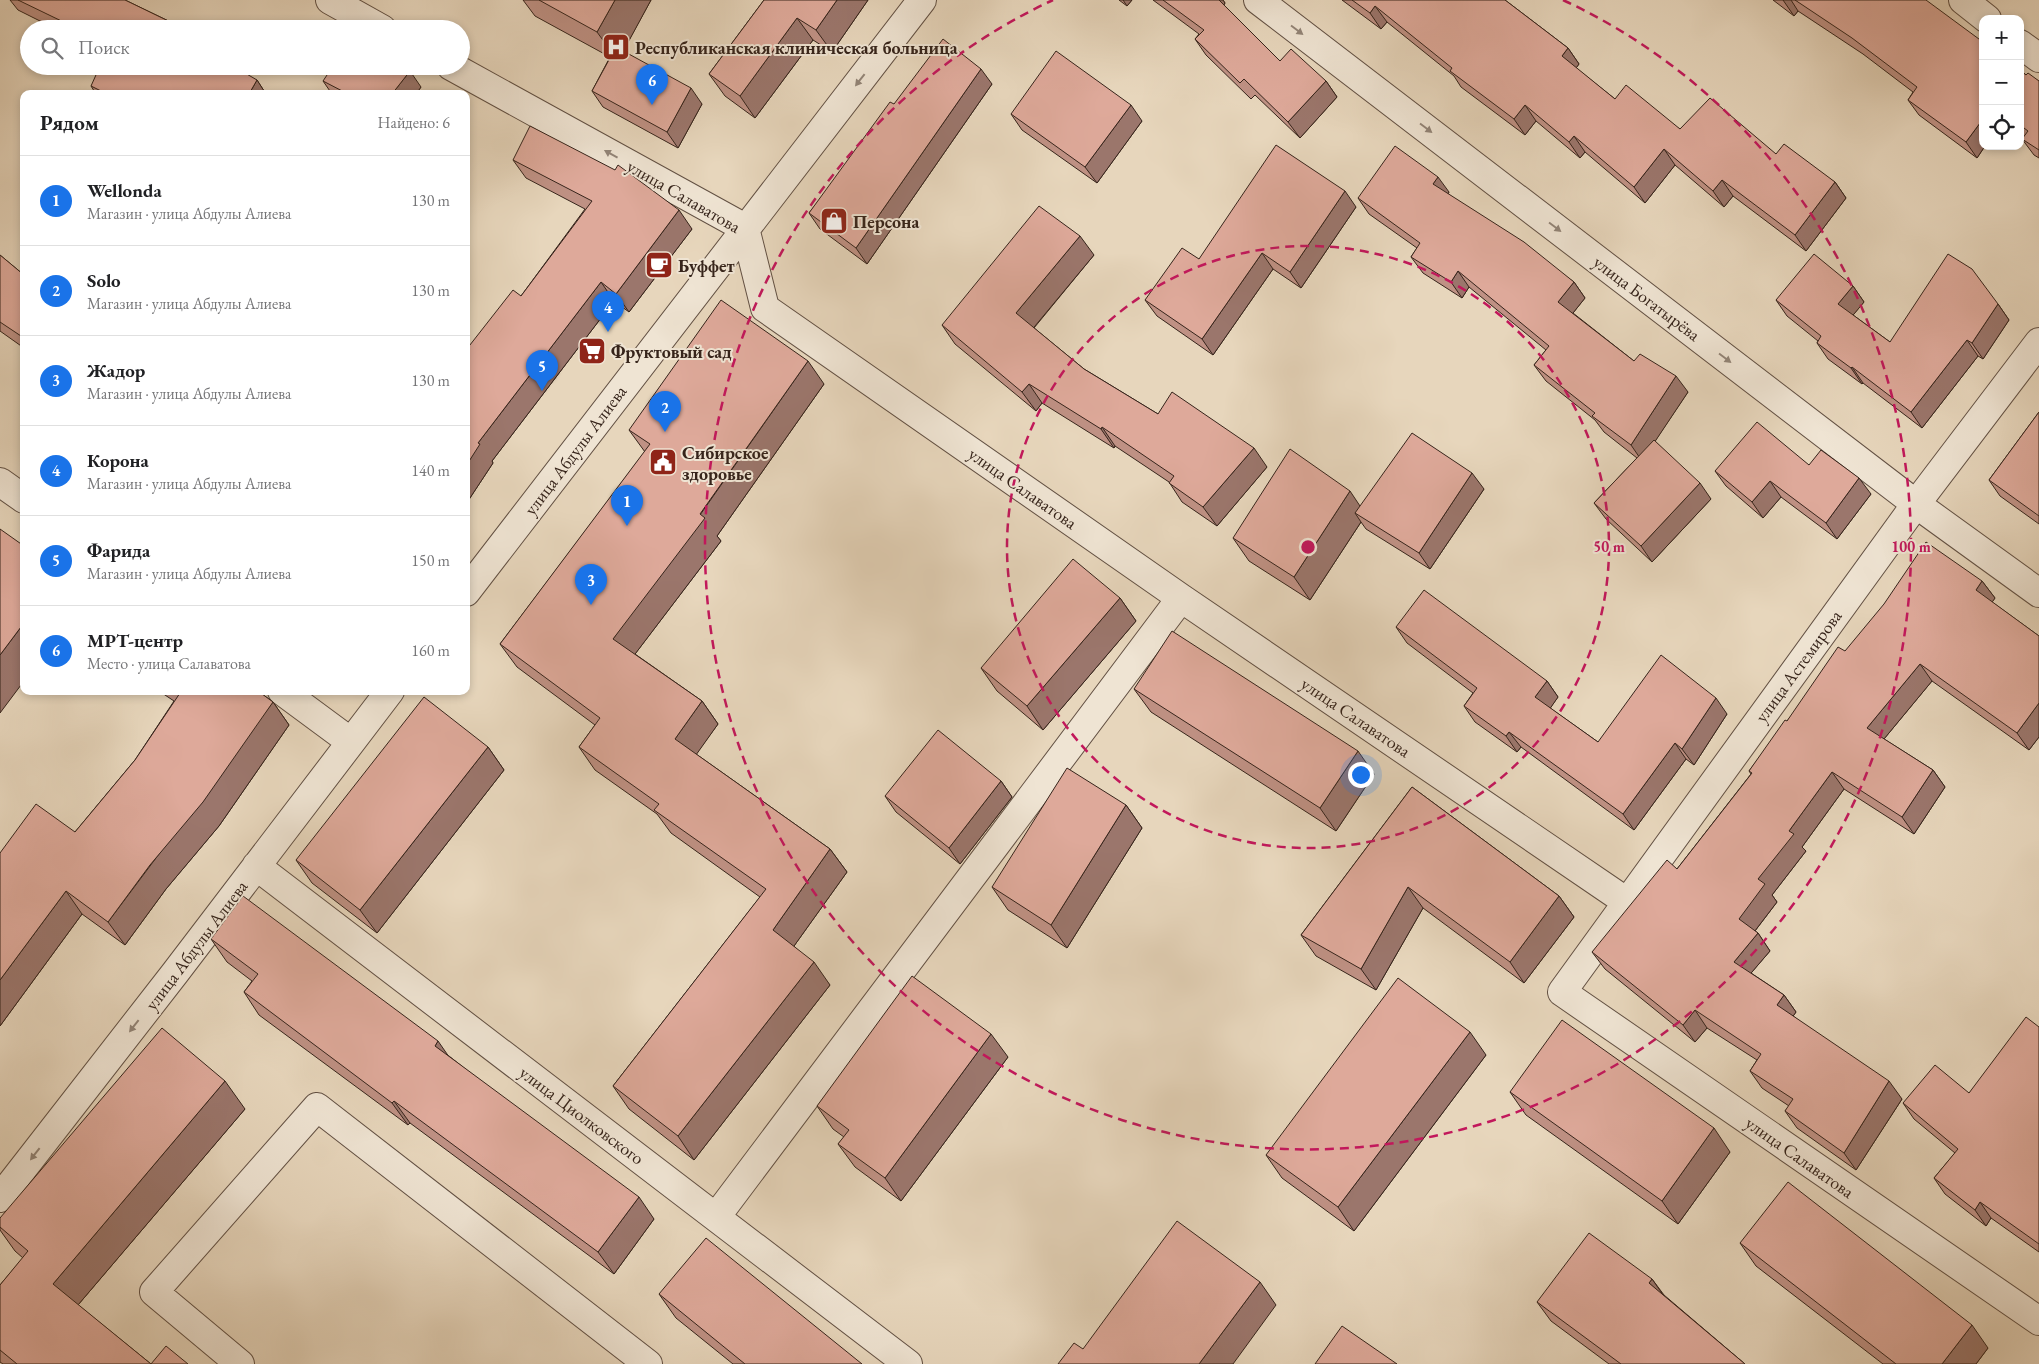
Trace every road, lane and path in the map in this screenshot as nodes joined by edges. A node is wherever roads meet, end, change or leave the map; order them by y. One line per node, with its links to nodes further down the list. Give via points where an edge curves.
1 (330, 0): 6 (street)
2 (922, 0): 10 (street, улица Абдулы Алиева, one-way to 10)
3 (1258, 0): 14 (street, улица Богатырёва, one-way to 14)
4 (1963, 0): 5 (street)
5 (1982, 15)
6 (366, 20)
7 (2024, 47): 8 (street)
8 (2039, 58)
9 (467, 75): 10 (street, улица Салаватова, one-way to 9)
10 (745, 228): 15 (street, улица Абдулы Алиева); 17 (street, улица Салаватова, via 764,308)
11 (2039, 342): 14 (street, улица Астемирова)
12 (0, 482): 13 (street)
13 (20, 496)
14 (1916, 504): 16 (street, улица Богатырёва); 22 (street, улица Астемирова)
15 (470, 587)
16 (2039, 593)
17 (1181, 598): 22 (street, улица Салаватова); 25 (street)
18 (287, 695): 20 (street)
19 (387, 695): 20 (street, улица Абдулы Алиева)
20 (351, 742): 21 (street, улица Абдулы Алиева)
21 (256, 866): 24 (street, улица Абдулы Алиева, one-way to 24); 25 (street, улица Циолковского)
22 (1627, 902): 23 (street, улица Астемирова)
23 (1562, 992): 26 (street, улица Салаватова)
24 (0, 1198)
25 (716, 1217): 29 (street, улица Циолковского)
26 (2039, 1322)
27 (240, 1364): 28 (street, via 154,1292 317,1107)
28 (648, 1364)
29 (908, 1364)

